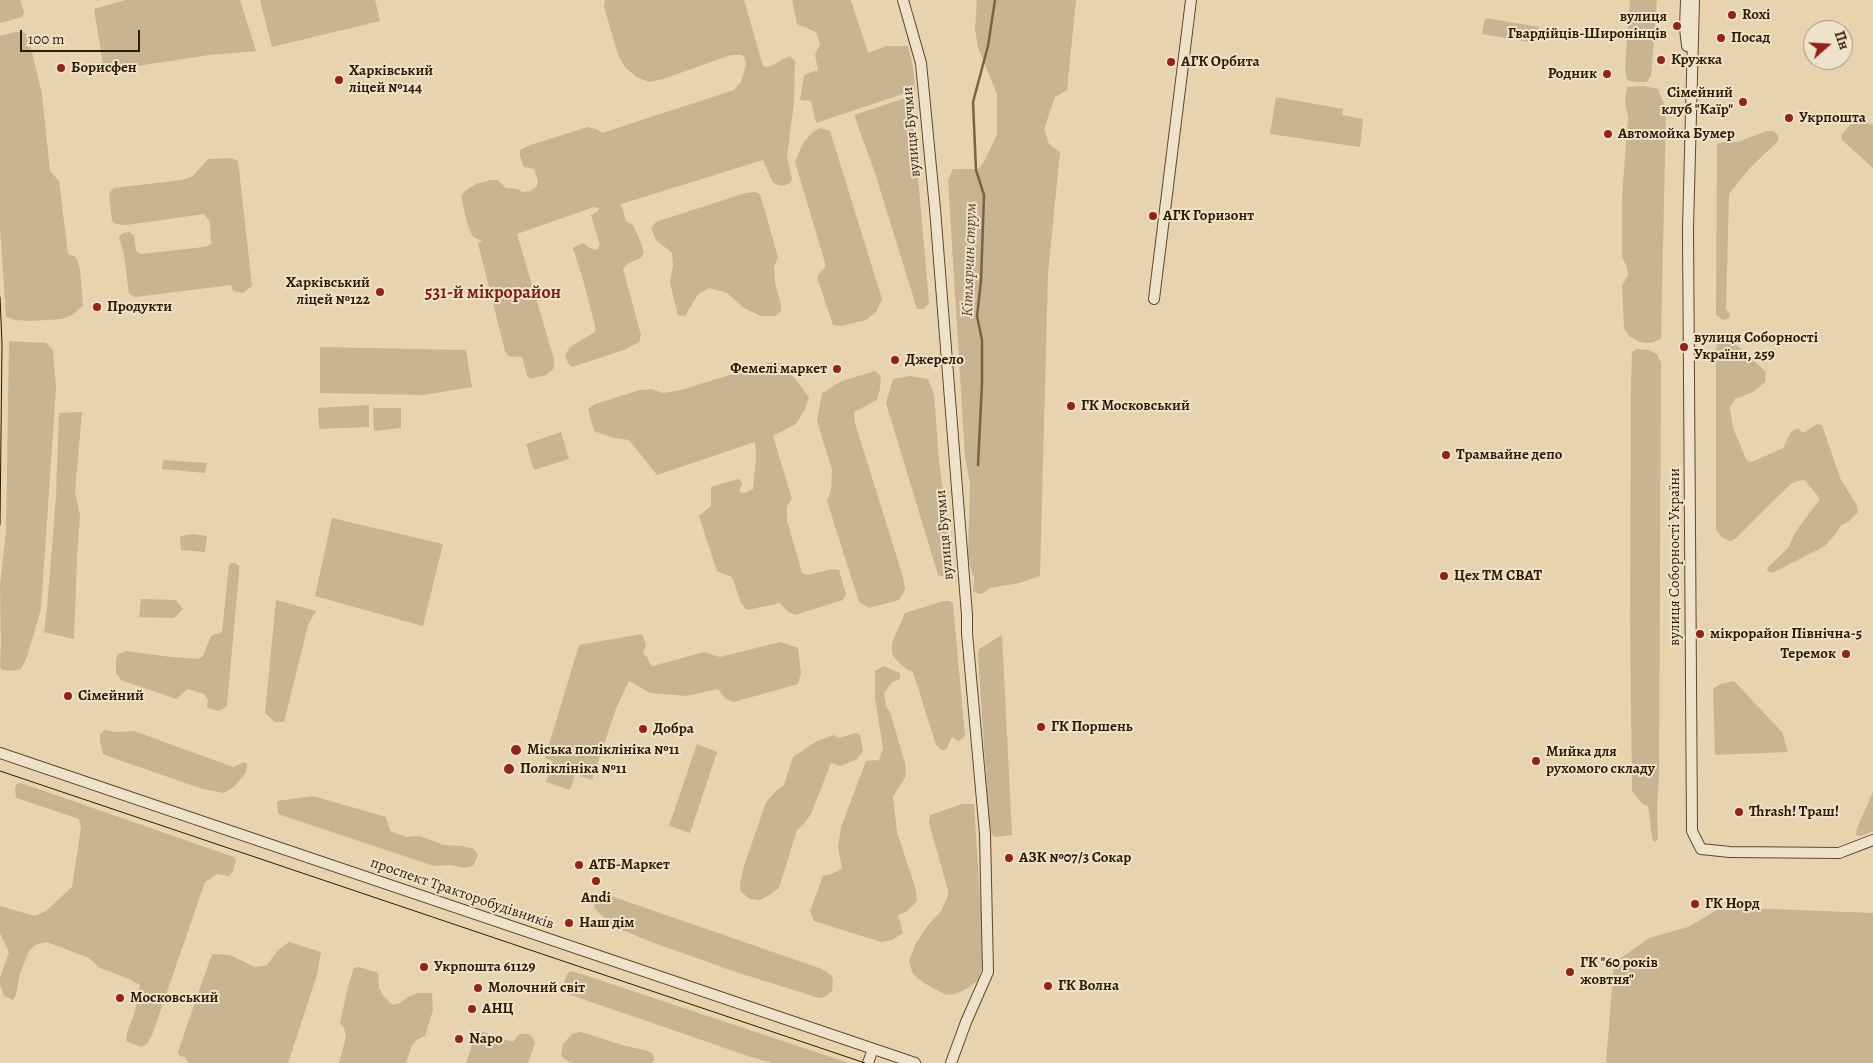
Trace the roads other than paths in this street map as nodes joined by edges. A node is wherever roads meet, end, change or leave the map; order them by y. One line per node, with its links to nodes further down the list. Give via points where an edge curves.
1 (903, 0): 12 (street, вулиця Бучми, via 922,73 986,834 988,972)
2 (1191, 0): 6 (street)
3 (1686, 0): 5 (street, вулиця Соборності України)
4 (1694, 0): 5 (street, вулиця Соборності України)
5 (1690, 87): 8 (street, вулиця Соборності України, via 1692,831 1701,849 1730,852 1838,853)
6 (1154, 299)
7 (0, 753): 9 (street, проспект Тракторобудівників)
8 (1873, 840)
9 (873, 1050): 10 (street); 11 (street, проспект Тракторобудівників)
10 (868, 1063)
11 (916, 1063)
12 (951, 1063)

